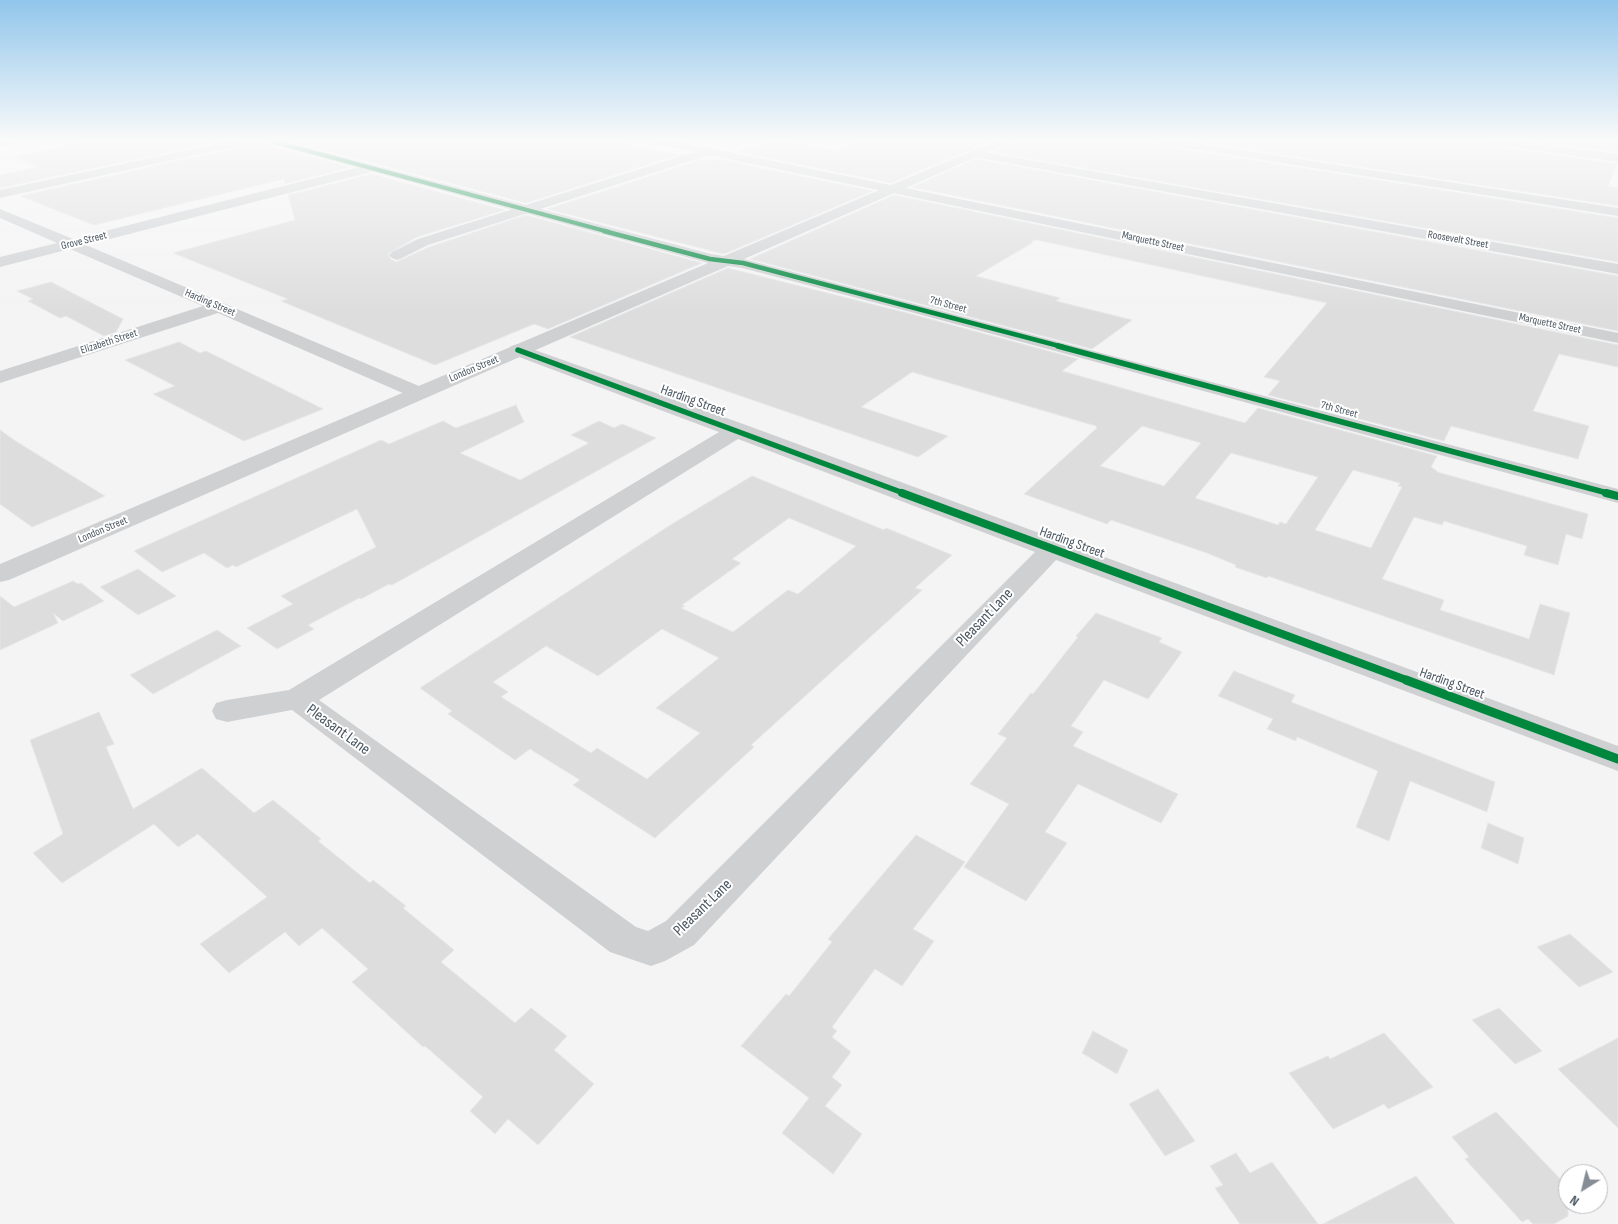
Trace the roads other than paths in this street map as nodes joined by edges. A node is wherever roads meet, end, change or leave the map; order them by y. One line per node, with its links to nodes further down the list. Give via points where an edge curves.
1 (252, 198): 11 (street, Grove Street)
2 (485, 198): 8 (street, 7th Street)
3 (560, 198): 8 (street)
4 (871, 198): 13 (street, London Street)
5 (936, 198): 17 (street, Marquette Street)
6 (1220, 198): 15 (street, Roosevelt Street)
7 (1529, 198): 9 (street)
8 (526, 209): 12 (street, via 423,242); 13 (street, 7th Street, via 710,259)
9 (1618, 212)
10 (0, 213): 11 (street, Harding Street)
11 (71, 244): 14 (street, Grove Street); 16 (street, Harding Street)
12 (397, 255)
13 (726, 260): 18 (street, London Street); 22 (street, 7th Street)
14 (0, 262)
15 (1618, 269)
16 (219, 307): 19 (street, Elizabeth Street); 20 (street, Harding Street)
17 (1618, 338)
18 (518, 350): 20 (street, London Street); 21 (street, Harding Street)
19 (0, 377)
20 (419, 393): 24 (street, London Street)
21 (738, 430): 23 (street, Harding Street); 25 (street, Pleasant Lane)
22 (1618, 496)
23 (1052, 549): 25 (street, Pleasant Lane, via 680,933 651,949 624,940); 27 (street, Harding Street)
24 (0, 574)
25 (297, 699): 26 (street, Pleasant Lane)
26 (227, 711)
27 (1618, 759)

